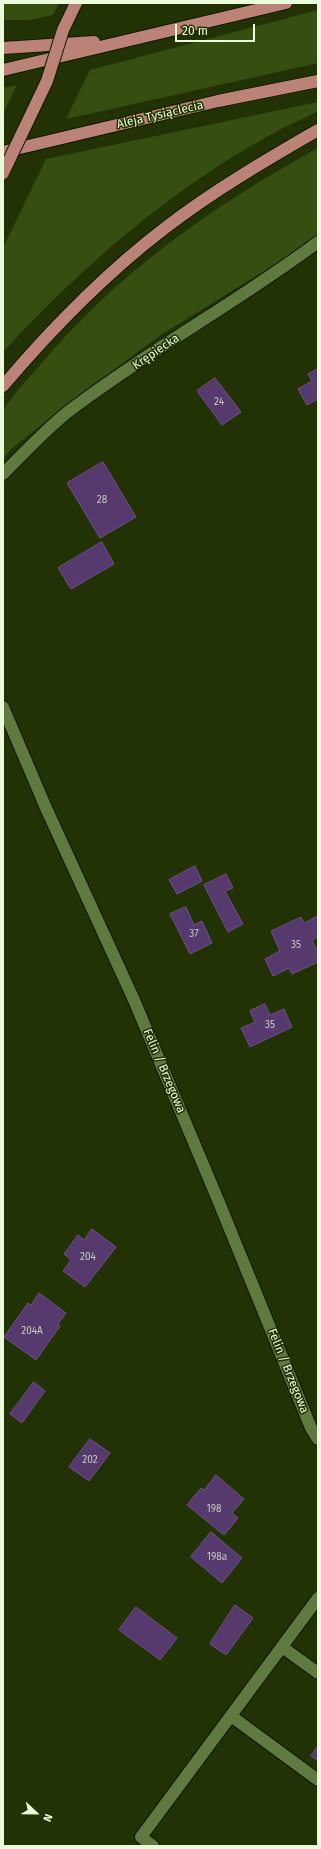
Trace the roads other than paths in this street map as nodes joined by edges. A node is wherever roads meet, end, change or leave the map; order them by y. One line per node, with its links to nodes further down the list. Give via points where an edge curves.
1 (76, 3): 9 (main road, bridge, via 63,30 47,81)
2 (286, 3): 3 (main road)
3 (127, 40): 4 (main road); 5 (main road)
4 (3, 48)
5 (3, 70)
6 (318, 81): 8 (main road, Aleja Tysiąclecia, via 218,101)
7 (318, 130): 11 (main road, via 216,191 165,227 71,310)
8 (3, 152)
9 (3, 173)
10 (318, 242): 12 (street, Krępiecka, via 265,281 114,379 68,412)
11 (3, 386)
12 (3, 474)
13 (3, 707): 14 (street, Felin / Brzegowa, via 134,1000 311,1428)
14 (318, 1439)
15 (318, 1598): 16 (street)
16 (282, 1647): 17 (street); 18 (street)
17 (318, 1673)
18 (231, 1716): 19 (street); 20 (street, via 141,1837)
19 (318, 1780)
20 (152, 1846)

